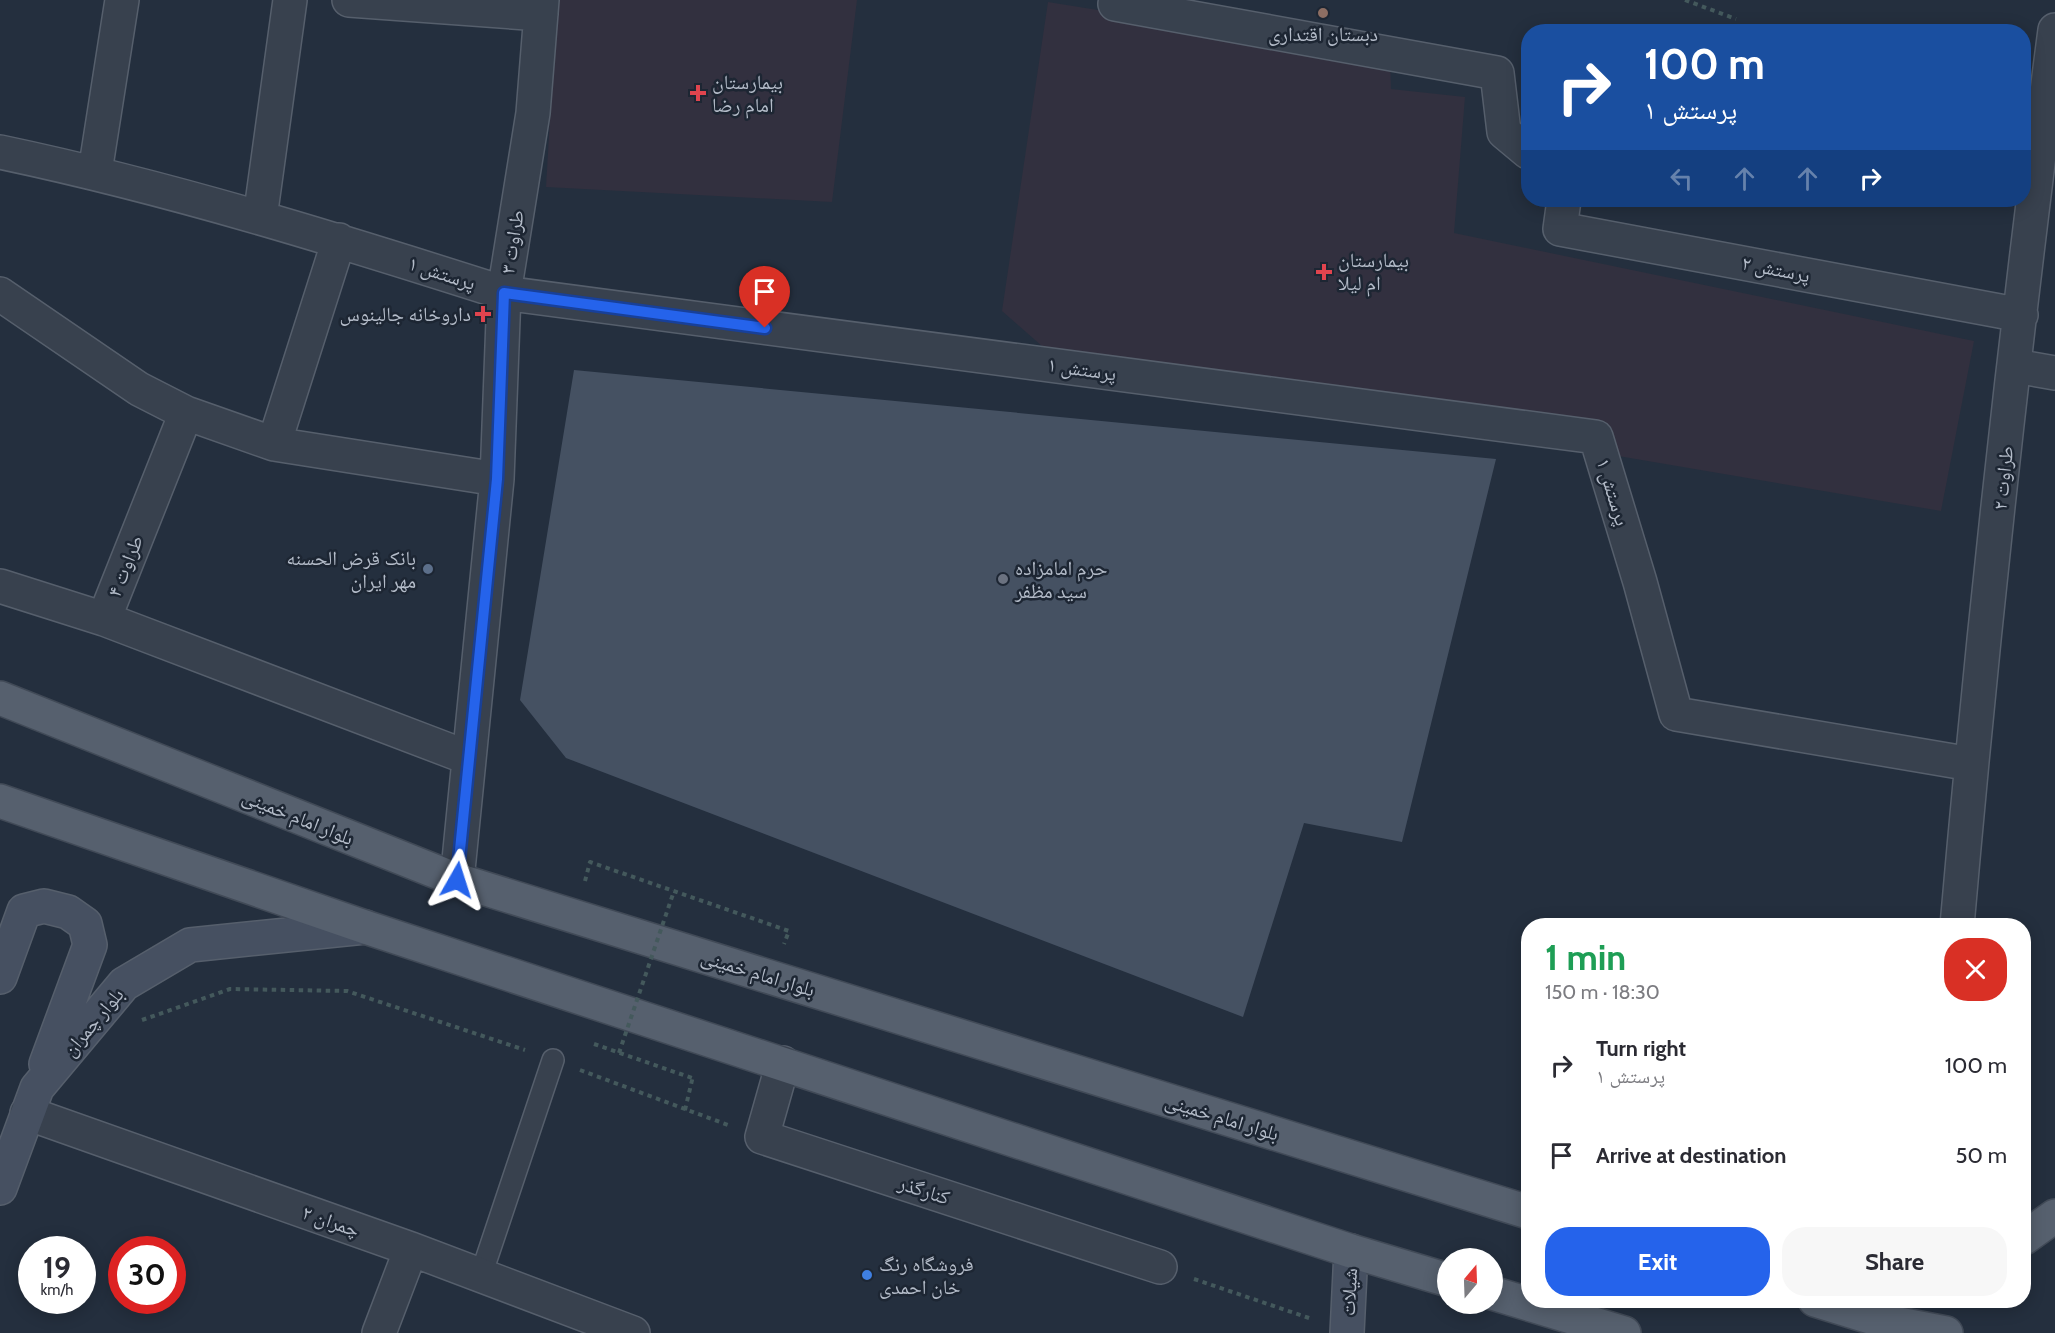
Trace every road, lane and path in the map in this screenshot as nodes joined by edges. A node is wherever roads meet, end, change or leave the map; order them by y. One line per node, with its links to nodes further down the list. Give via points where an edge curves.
1 (122, 0): 11 (street)
2 (290, 0): 13 (street)
3 (349, 0): 6 (street)
4 (1685, 0): 7 (path)
5 (1115, 4): 9 (street, via 1497,73 1504,132)
6 (541, 7): 15 (street, طراوت ۳, via 533,113)
7 (1736, 19)
8 (2055, 30): 17 (street, طراوت ۲)
9 (1521, 146)
10 (0, 152): 11 (street, پرستش ۱)
11 (95, 172): 13 (street, پرستش ۱)
12 (1563, 207): 17 (street, پرستش ۲, via 1560,229)
13 (260, 218): 14 (street, پرستش ۱)
14 (339, 240): 15 (street, پرستش ۱); 21 (street)
15 (504, 293): 22 (street, طراوت ۳); 27 (street, پرستش ۱, via 1596,437 1676,714)
16 (0, 294): 20 (street, via 139,389)
17 (2021, 315): 18 (street, طراوت ۲)
18 (2015, 366): 19 (street); 27 (street, طراوت ۲)
19 (2055, 374)
20 (186, 414): 21 (street); 24 (street, طراوت ۴)
21 (274, 444): 22 (street)
22 (497, 479): 26 (street, طراوت ۳)
23 (0, 586): 24 (street, طراوت ۴)
24 (104, 619): 26 (street)
25 (0, 698): 30 (main road, بلوار امام خمینی)
26 (469, 758): 30 (street, طراوت ۳)
27 (1971, 764): 32 (street, طراوت ۲)
28 (0, 801): 33 (main road)
29 (590, 862): 31 (path)
30 (457, 880): 45 (main road, بلوار امام خمینی)
31 (674, 891): 34 (path); 38 (path, bridge)
32 (1958, 918)
33 (365, 927): 36 (main road, بلوار چمران, via 190,945 124,984); 40 (main road)
34 (789, 931)
35 (0, 977): 41 (main road, via 24,911 44,906 68,912 85,924 90,945)
36 (86, 1030): 39 (path, via 138,1021 230,988 347,991); 41 (main road, بلوار چمران)
37 (590, 1042): 38 (path)
38 (619, 1053): 42 (path, via 692,1078)
39 (553, 1060): 42 (path); 51 (lane)
40 (783, 1064): 43 (street); 49 (main road)
41 (32, 1101): 44 (main road, بلوار چمران); 48 (street, چمران ۲)
42 (686, 1110): 43 (path)
43 (762, 1137): 50 (street, کنارگذر)
44 (0, 1188)
45 (1521, 1210)
46 (2055, 1216): 47 (main road)
47 (2031, 1233)
48 (411, 1249): 51 (street, چمران ۲); 60 (street)
49 (1351, 1251): 52 (main road); 59 (main road, شیلات)
50 (1160, 1267): 59 (path)
51 (482, 1275): 61 (street, چمران ۲)
52 (1437, 1277)
53 (1503, 1296): 54 (main road)
54 (1521, 1302)
55 (1542, 1308): 62 (main road)
56 (1841, 1308): 58 (main road)
57 (1905, 1308): 58 (main road)
58 (1883, 1321): 63 (main road)
59 (1347, 1332)
60 (379, 1333)
61 (633, 1333)
62 (1624, 1333)
63 (1946, 1333)

